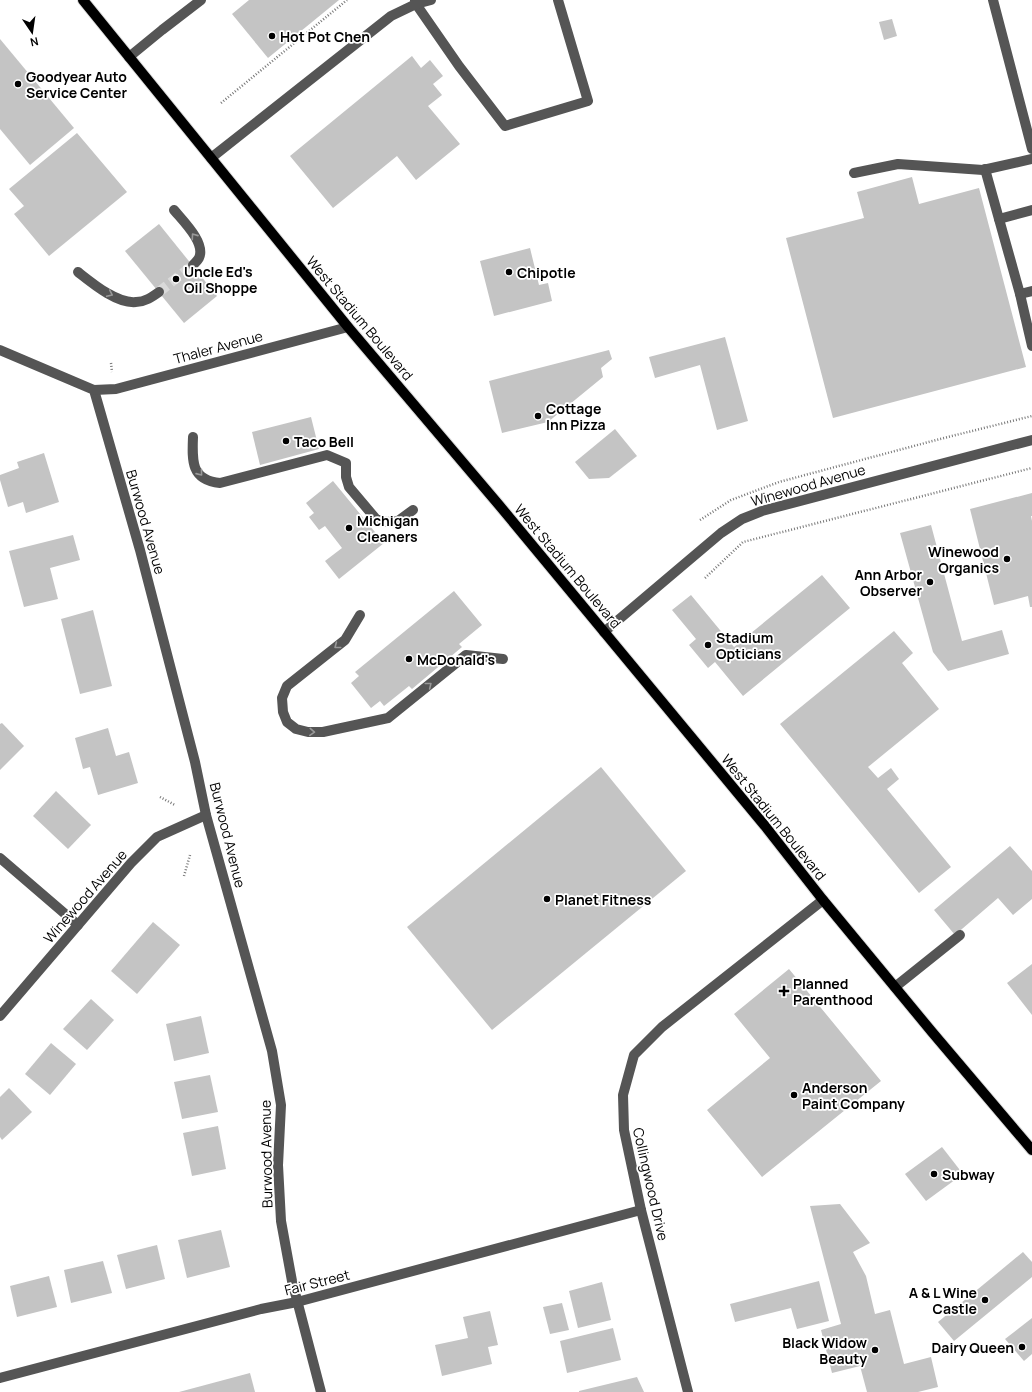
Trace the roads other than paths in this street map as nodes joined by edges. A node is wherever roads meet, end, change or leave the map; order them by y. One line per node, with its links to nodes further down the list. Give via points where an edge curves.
1 (201, 0): 7 (street)
2 (432, 0): 6 (street)
3 (558, 0): 6 (street, via 588,101 504,126)
4 (993, 0): 8 (street)
5 (85, 1): 7 (main road, West Stadium Boulevard)
6 (415, 2): 9 (street, via 391,16)
7 (129, 57): 9 (main road, West Stadium Boulevard)
8 (1032, 149)
9 (211, 158): 21 (main road, West Stadium Boulevard)
10 (1032, 159): 11 (street)
11 (985, 169): 12 (street, via 898,164); 15 (street)
12 (854, 174)
13 (174, 210): 16 (street, one-way to 13, via 199,258 200,248 197,239)
14 (1032, 210): 15 (street)
15 (999, 219): 20 (street)
16 (193, 265)
17 (78, 272): 19 (street, one-way to 19, via 101,290 123,300 147,300)
18 (1032, 291): 20 (street)
19 (159, 292)
20 (1020, 294): 22 (street)
21 (348, 327): 24 (street, Thaler Avenue, via 116,389); 29 (main road, West Stadium Boulevard)
22 (1032, 346)
23 (0, 350): 24 (street)
24 (94, 390): 31 (street, Burwood Avenue, via 140,550 195,762)
25 (193, 437): 27 (street, one-way to 27, via 192,457 195,468 201,477 211,482 220,483 327,455 346,463 349,487 376,519 398,521)
26 (1032, 440): 29 (street, Winewood Avenue, via 762,511 742,519 721,532)
27 (413, 510)
28 (360, 615): 30 (street, one-way to 30, via 345,640 287,686 282,698 283,712 287,722 296,729 323,732 388,718 466,655)
29 (604, 632): 33 (main road, West Stadium Boulevard)
30 (503, 659)
31 (206, 815): 34 (street, Winewood Avenue, via 157,837); 40 (street, Burwood Avenue, via 272,1051 281,1105 278,1165 281,1221)
32 (0, 858): 34 (street)
33 (823, 900): 36 (main road, West Stadium Boulevard); 39 (street, Collingwood Drive, via 662,1027 634,1055 623,1095 624,1130)
34 (78, 925): 37 (street, Winewood Avenue)
35 (960, 935): 36 (street)
36 (895, 987): 38 (main road, West Stadium Boulevard)
37 (0, 1016)
38 (1032, 1150)
39 (641, 1210): 40 (street, Fair Street); 43 (street, Collingwood Drive)
40 (297, 1302): 41 (street, Fair Street); 42 (street, Burwood Avenue)
41 (0, 1378)
42 (322, 1392)
43 (688, 1392)

